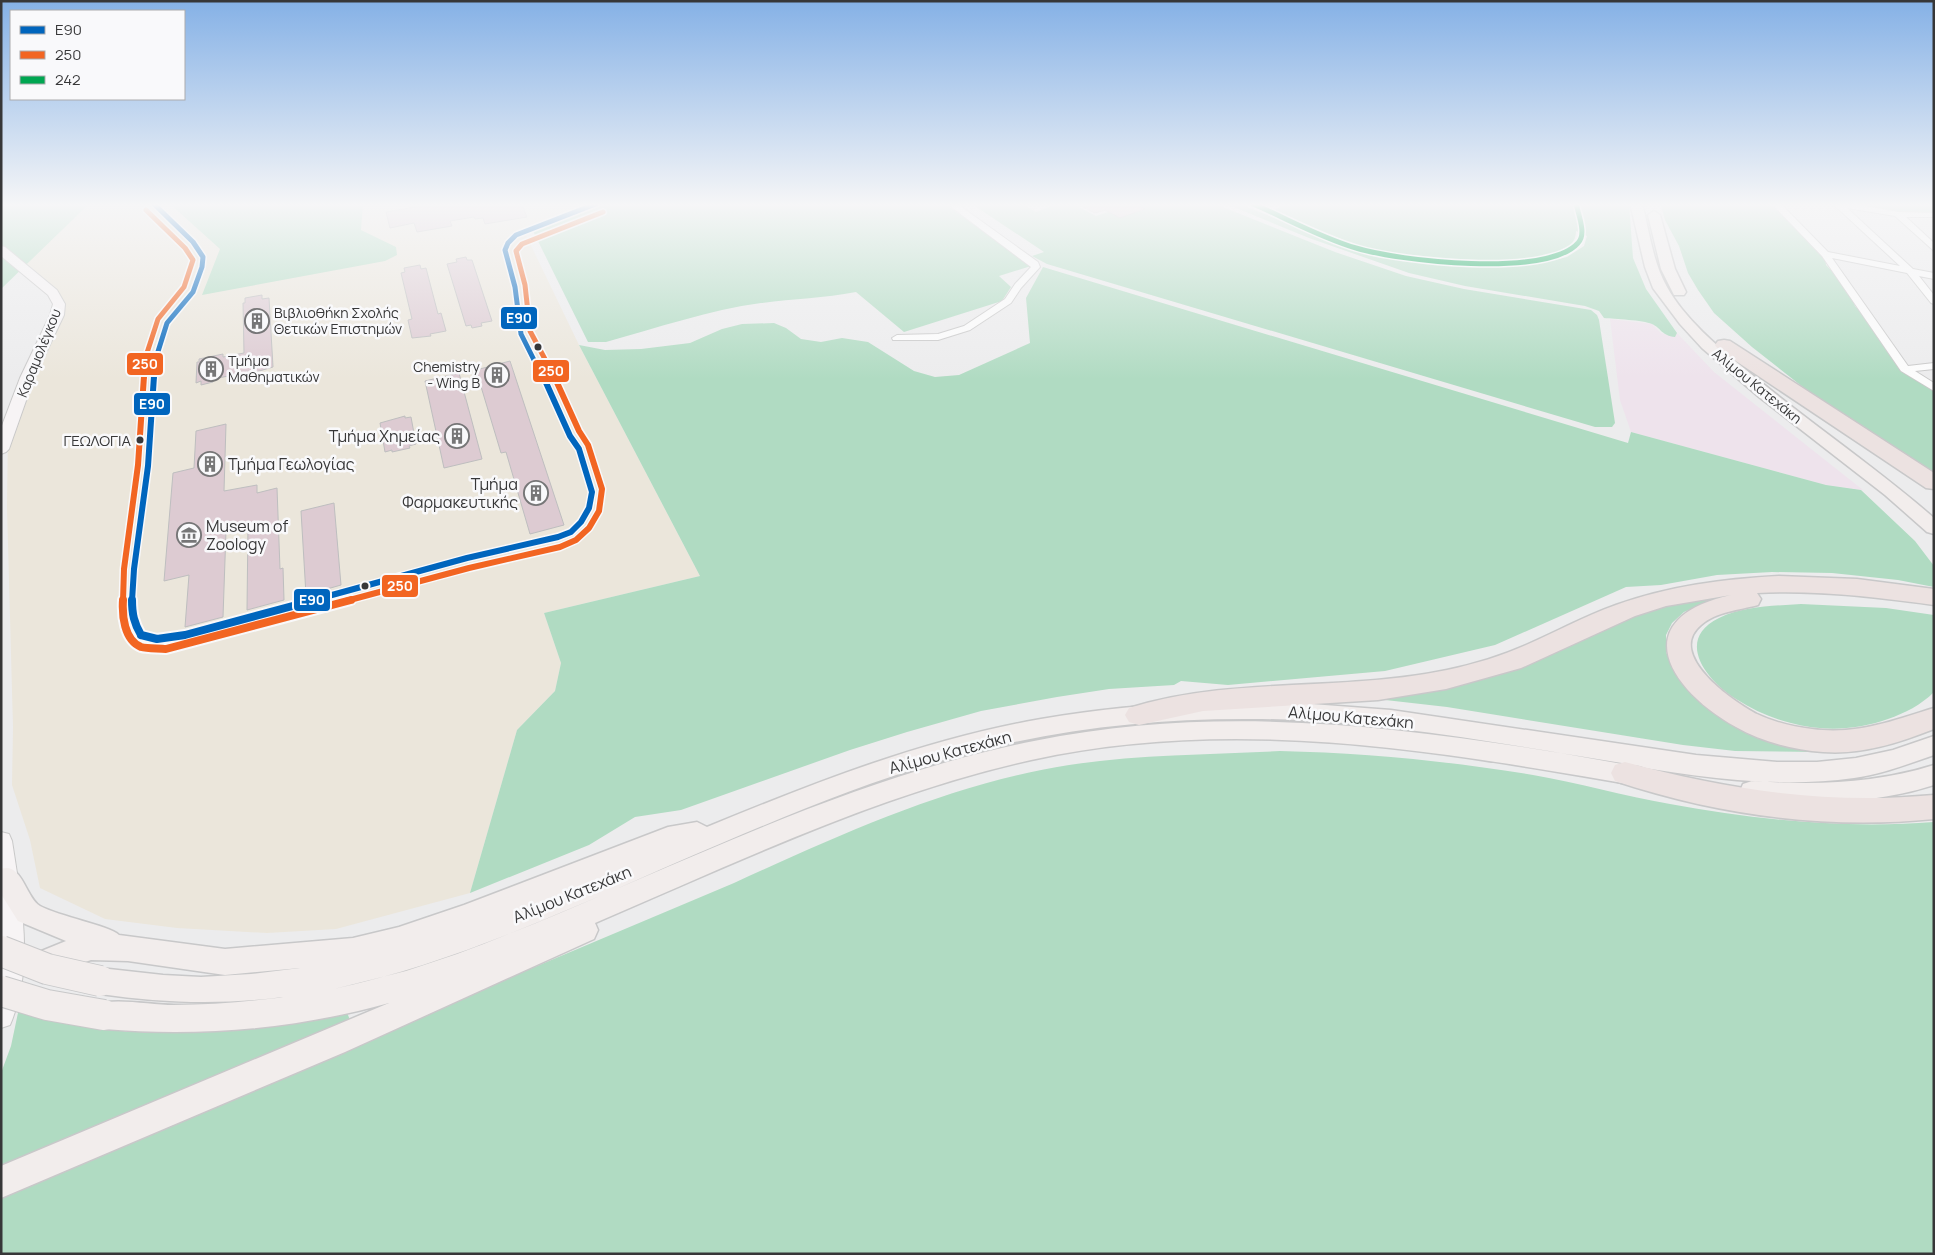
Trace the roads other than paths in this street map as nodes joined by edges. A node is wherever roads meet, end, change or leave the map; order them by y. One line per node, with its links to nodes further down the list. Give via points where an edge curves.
1 (15, 262): 16 (main road, Καραμολέγκου, via 53,293 59,304)
2 (1032, 262): 11 (street, via 1036,267 1008,301 967,328 938,337)
3 (1651, 262): 19 (main road, Αλίμου Κατεχάκη, via 1660,288 1707,345)
4 (1666, 262): 12 (main road, Αλίμου Κατεχάκη, via 1677,289)
5 (1830, 262): 14 (street)
6 (1861, 262): 8 (street)
7 (1899, 262): 8 (street)
8 (1911, 272): 9 (street); 10 (street)
9 (1934, 276)
10 (1934, 300)
11 (897, 338)
12 (1724, 345): 17 (highway); 18 (main road, Αλίμου Κατεχάκη, via 1781,393)
13 (1934, 366): 14 (street)
14 (1905, 369): 15 (street)
15 (1934, 388)
16 (1, 449)
17 (1934, 483)
18 (1934, 509)
19 (1934, 528)
20 (1922, 600): 21 (highway, via 1868,588 1814,584 1702,589 1650,601 1523,657 1466,676 1389,689 1200,702); 22 (highway, via 1765,596 1737,600 1692,617 1682,627 1678,639 1679,654 1702,688 1722,705 1768,730 1794,737 1824,741 1869,738)
21 (1138, 715): 23 (main road, Αλίμου Κατεχάκη, via 1237,710 1337,714 1448,727 1701,766 1770,772 1870,766); 27 (main road, Αλίμου Κατεχάκη, via 1062,724 924,757 844,783)
22 (1934, 718)
23 (1934, 745)
24 (1625, 773): 25 (main road, Αλίμου Κατεχάκη, via 1709,787 1820,794 1890,787); 26 (highway, via 1668,786 1799,808 1887,810); 29 (main road, Αλίμου Κατεχάκη, via 1341,733 1243,729 1144,734 1072,743 934,776 857,802)
25 (1934, 775)
26 (1934, 807)
27 (746, 823): 31 (main road, via 668,838 468,916 399,940 354,951 225,962); 32 (main road, Αλίμου Κατεχάκη, bridge, via 448,944 384,964 302,981 219,989 156,988 100,981 47,969)
28 (1, 841): 30 (main road)
29 (673, 878): 34 (main road, Αλίμου Κατεχάκη, bridge, via 418,980 312,1007 239,1017 171,1020 104,1015); 35 (main road, via 574,936 334,1042)
30 (6, 879): 31 (main road, via 28,913 56,926); 34 (main road, via 13,948)
31 (128, 948): 33 (main road, via 90,947)
32 (1, 951)
33 (49, 961): 34 (main road)
34 (3, 1001)
35 (1, 1182)

